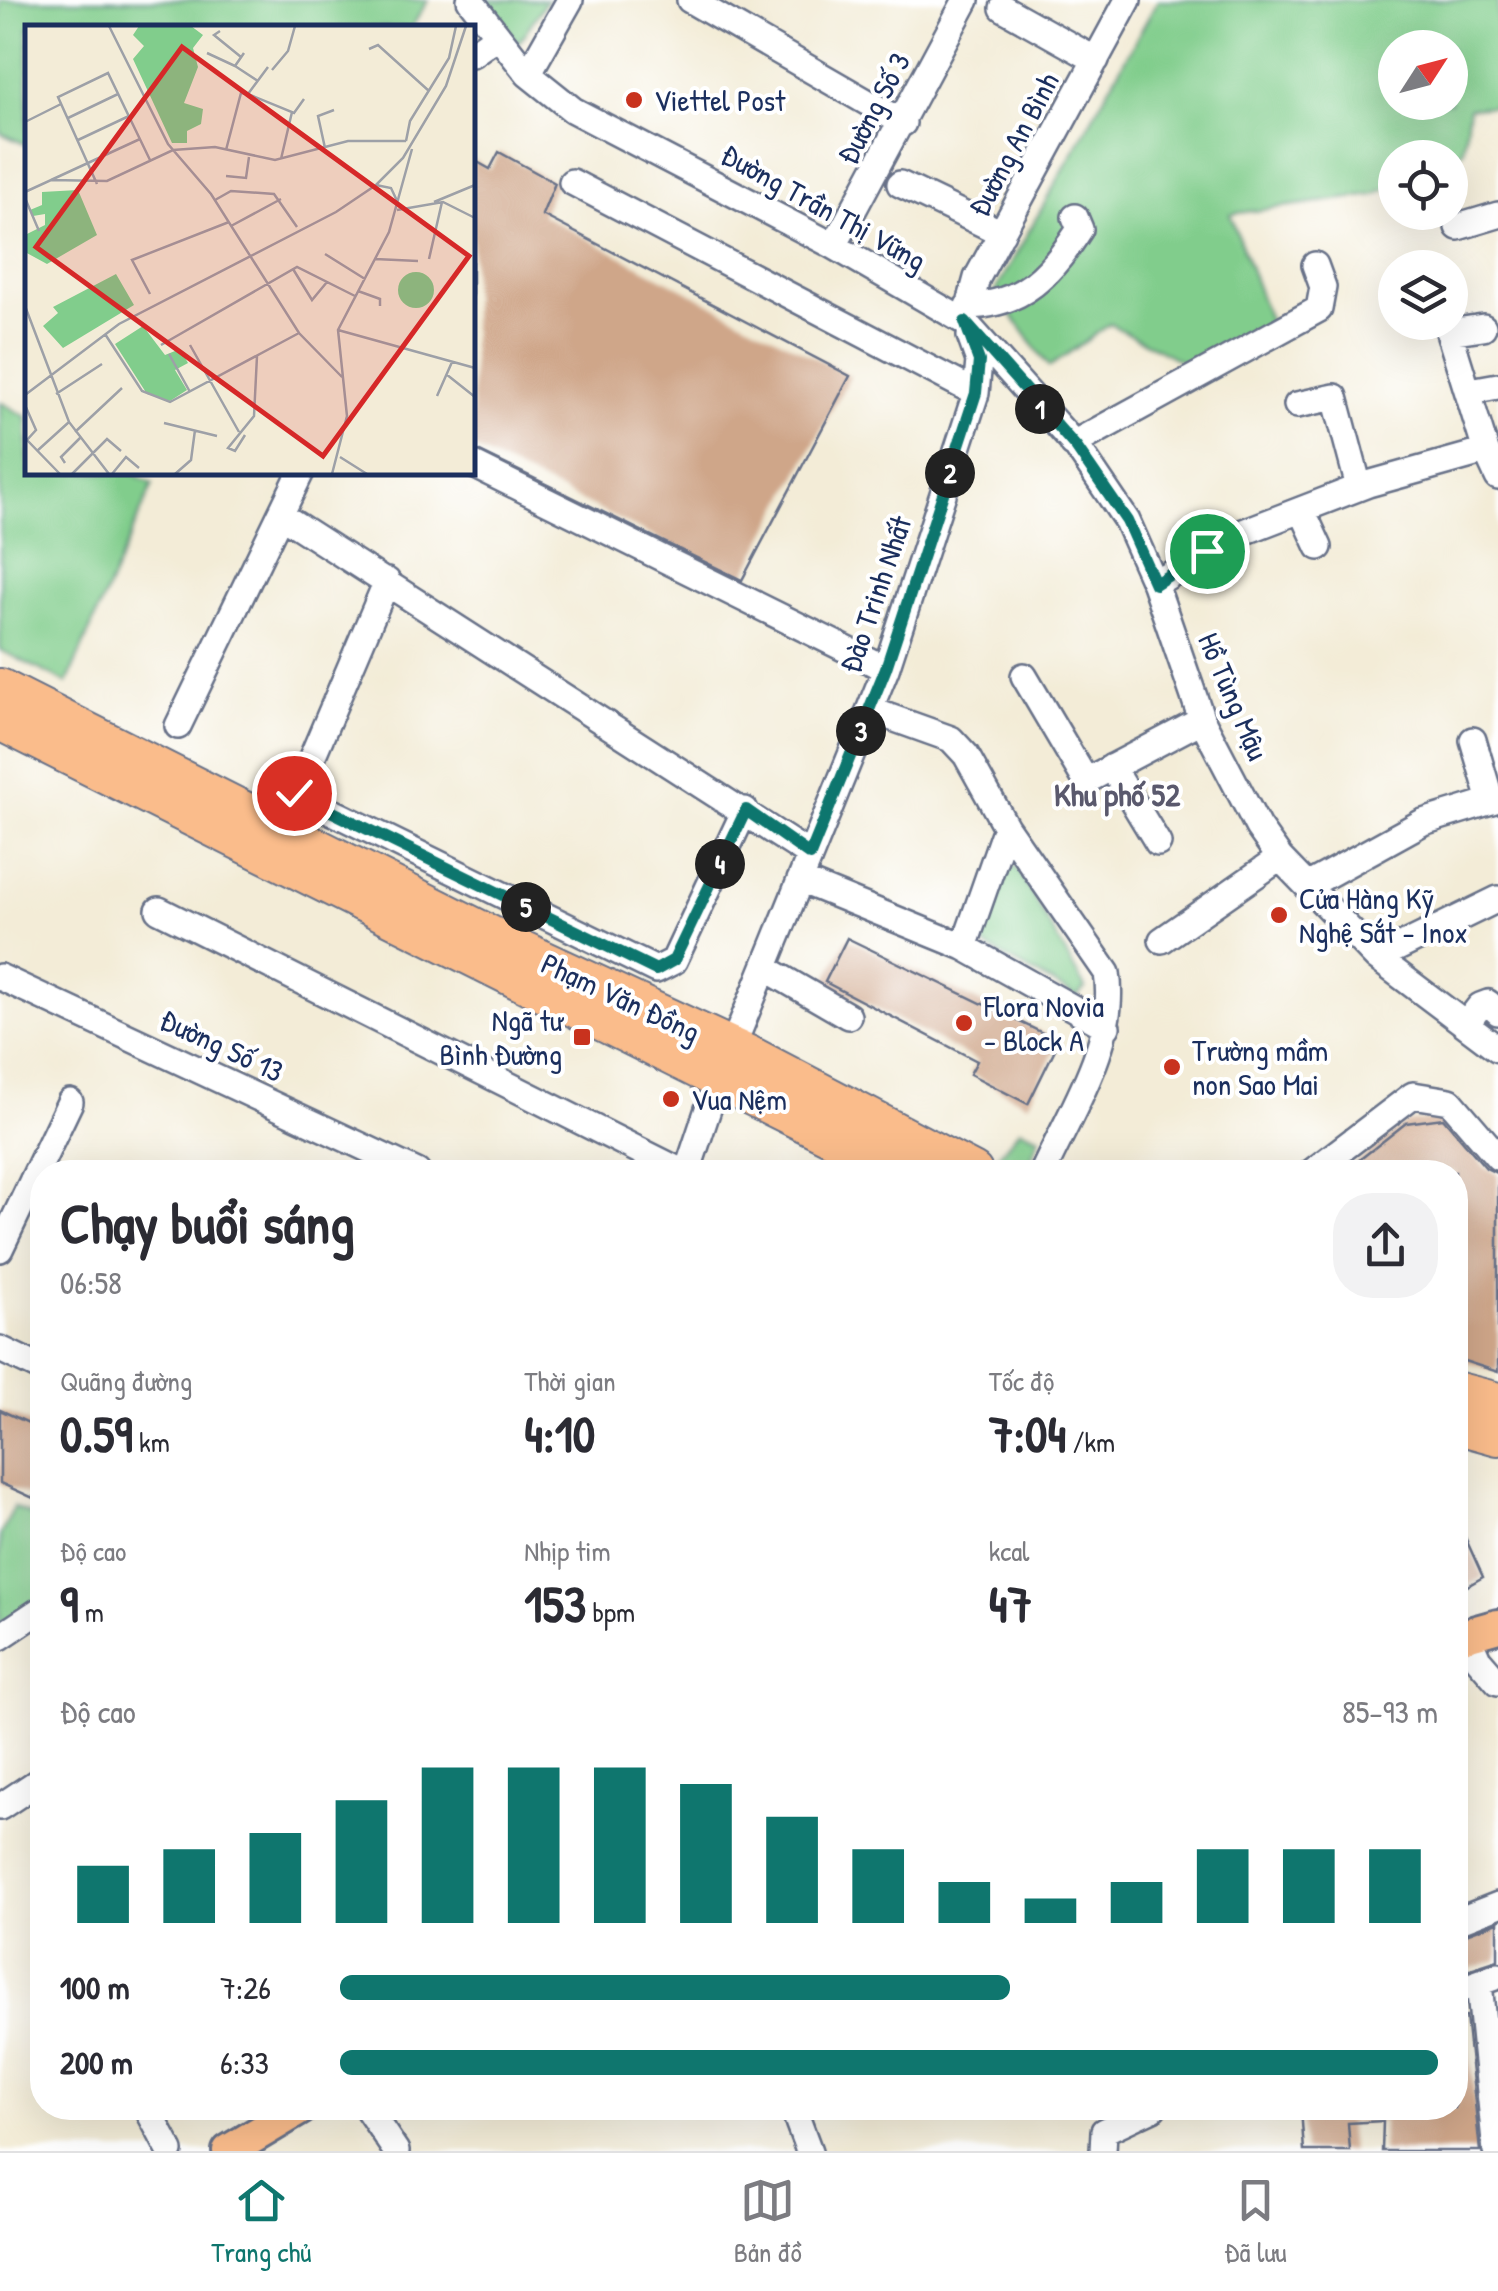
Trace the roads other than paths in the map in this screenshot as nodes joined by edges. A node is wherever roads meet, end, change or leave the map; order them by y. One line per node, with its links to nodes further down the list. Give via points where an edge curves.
1 (470, 0): 7 (street, Đường Trần Thị Vững)
2 (570, 0): 10 (street)
3 (690, 0): 11 (street)
4 (966, 0): 11 (street, Đường Số 3)
5 (1128, 0): 9 (street, Đường An Bình)
6 (1003, 8): 9 (street)
7 (496, 37): 8 (street); 10 (street, Đường Trần Thị Vững)
8 (475, 52)
9 (1096, 60): 17 (street, Đường An Bình)
10 (528, 74): 18 (street, Đường Trần Thị Vững, via 572,110)
11 (903, 123): 18 (street, Đường Số 3)
12 (572, 182): 24 (street)
13 (900, 184): 17 (street)
14 (1498, 214): 16 (street)
15 (1075, 217): 20 (street, via 1080,228 1036,282 999,306)
16 (1468, 224)
17 (1002, 234): 20 (street, Đường An Bình)
18 (834, 246): 20 (street, Đường Trần Thị Vững)
19 (1315, 264): 26 (street, via 1324,287 1319,310)
20 (966, 314): 24 (street, Đào Trinh Nhất, via 979,361); 26 (street, Hồ Tùng Mậu)
21 (1484, 327): 23 (street, via 1449,332)
22 (1498, 386): 23 (street)
23 (1470, 391): 27 (street)
24 (976, 393): 37 (street, Đào Trinh Nhất)
25 (1297, 405): 31 (street, via 1336,397)
26 (1073, 444): 36 (street, Hồ Tùng Mậu, via 1127,521)
27 (1486, 451): 30 (street); 31 (street)
28 (475, 465): 37 (street)
29 (300, 475): 33 (street)
30 (1498, 477)
31 (1359, 487): 32 (street)
32 (1302, 510): 34 (street); 36 (street, via 1233,536)
33 (281, 515): 35 (street); 43 (street)
34 (1319, 548)
35 (387, 581): 47 (street); 48 (street)
36 (1155, 584): 41 (street, Hồ Tùng Mậu)
37 (886, 668): 40 (street, Đào Trinh Nhất)
38 (1024, 676): 45 (street, via 1086,781)
39 (0, 688): 48 (highway, Phạm Văn Đồng)
40 (870, 710): 49 (street, via 951,739); 51 (street, Đào Trinh Nhất)
41 (1202, 720): 45 (street); 52 (street, Hồ Tùng Mậu)
42 (0, 721): 67 (highway, Phạm Văn Đồng)
43 (178, 726)
44 (1472, 740): 46 (street)
45 (1112, 768): 50 (street)
46 (1495, 800): 54 (street, via 1423,822)
47 (746, 810): 48 (street, via 674,960 656,970); 51 (street)
48 (288, 811): 67 (highway, Phạm Văn Đồng, via 500,940)
49 (1006, 827): 58 (street); 65 (street, via 1108,974)
50 (1158, 842)
51 (810, 855): 53 (street, Đào Trinh Nhất)
52 (1280, 858): 54 (street, Hồ Tùng Mậu); 57 (street)
53 (800, 880): 58 (street); 60 (street, Đào Trinh Nhất)
54 (1306, 886): 59 (street, Hồ Tùng Mậu)
55 (1498, 898): 59 (street)
56 (159, 910): 72 (street)
57 (1162, 940)
58 (964, 948): 65 (street)
59 (1377, 958): 64 (street, Hồ Tùng Mậu)
60 (765, 968): 63 (street); 67 (street, Đào Trinh Nhất)
61 (0, 977): 71 (street, Đường Số 13)
62 (1498, 1012): 64 (street, via 1488,1002)
63 (848, 1016)
64 (1466, 1024): 66 (street, Hồ Tùng Mậu)
65 (1107, 1027): 76 (street)
66 (1496, 1045)
67 (728, 1063): 73 (street, Đào Trinh Nhất); 74 (highway, Phạm Văn Đồng); 75 (highway, Phạm Văn Đồng)
68 (70, 1102): 70 (street)
69 (1498, 1157): 77 (street, via 1450,1102 1413,1095)
70 (42, 1160)
71 (390, 1160)
72 (660, 1160)
73 (689, 1160)
74 (885, 1160)
75 (946, 1160)
76 (1048, 1160)
77 (1328, 1160)
78 (30, 1186): 79 (street)
79 (0, 1249)
80 (0, 1349): 81 (street)
81 (30, 1364)
82 (1468, 1394): 83 (highway)
83 (1498, 1402)
84 (1468, 1428): 85 (highway)
85 (1498, 1436)
86 (30, 1617): 88 (street)
87 (1473, 1633): 89 (street, via 1478,1660)
88 (0, 1637)
89 (1498, 1682)
90 (30, 1787): 91 (street)
91 (0, 1808)
92 (1498, 1906): 93 (street)
93 (1468, 1917)
94 (1477, 1983): 105 (street)
95 (153, 2120): 100 (street)
96 (282, 2120): 101 (main road)
97 (376, 2120): 102 (street)
98 (797, 2120): 103 (street)
99 (1127, 2120): 104 (street, via 1104,2131)
100 (170, 2151)
101 (229, 2151)
102 (396, 2151)
103 (809, 2151)
104 (1103, 2151)
105 (1496, 2151)

